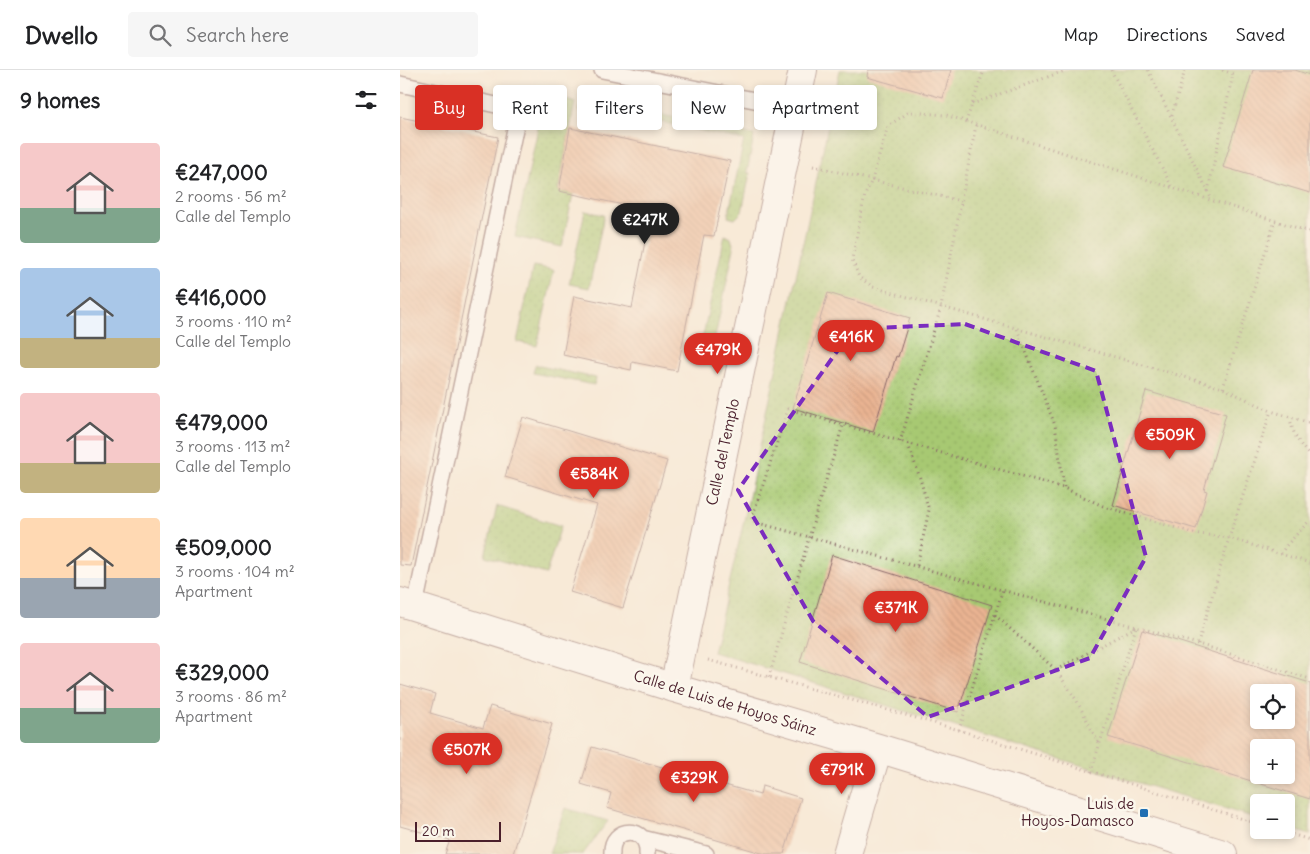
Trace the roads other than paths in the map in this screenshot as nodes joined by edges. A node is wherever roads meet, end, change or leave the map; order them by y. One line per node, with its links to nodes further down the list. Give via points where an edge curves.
1 (602, 70): 5 (lane)
2 (803, 70): 4 (street, Calle del Templo)
3 (400, 84): 7 (lane, via 519,110)
4 (800, 85)
5 (754, 100)
6 (790, 130): 8 (street, Calle del Templo)
7 (407, 604): 8 (street, Calle de Luis de Hoyos Sáinz)
8 (674, 688): 9 (street, Calle de Luis de Hoyos Sáinz)
9 (878, 748): 14 (street); 15 (street, Calle de Luis de Hoyos Sáinz)
10 (642, 838): 11 (lane, via 632,832 621,834 613,843); 12 (lane, via 646,843); 13 (lane)
11 (611, 852)
12 (646, 854)
13 (706, 854)
14 (847, 854)
15 (1223, 854)

